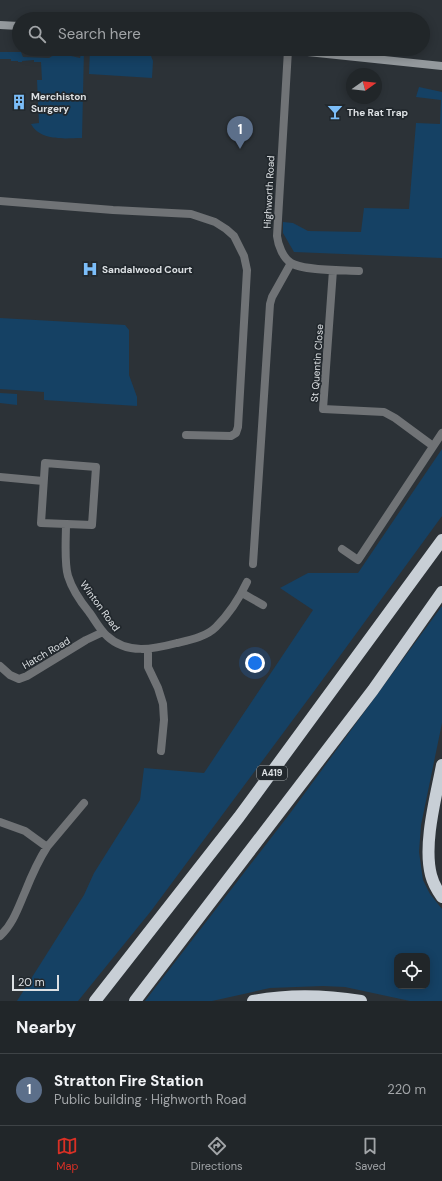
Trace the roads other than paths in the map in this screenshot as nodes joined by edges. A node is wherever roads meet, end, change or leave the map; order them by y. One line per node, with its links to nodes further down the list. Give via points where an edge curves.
1 (0, 26): 2 (main road)
2 (12, 26)
3 (284, 56): 7 (street, Highworth Road, via 277,236 284,255)
4 (349, 56): 5 (main road, Highworth Road)
5 (442, 66)
6 (0, 201): 11 (street, via 191,214 215,222 234,236 247,263 237,430 231,436)
7 (291, 263): 8 (street, via 302,267); 18 (street, via 270,304)
8 (333, 270): 9 (street); 12 (street, St Quentin Close, via 323,408 384,412)
9 (359, 271)
10 (442, 433): 12 (street)
11 (186, 435)
12 (433, 446): 17 (street, via 358,560)
13 (0, 477): 14 (street)
14 (43, 481): 15 (street, via 41,523); 15 (street, via 45,463 96,467 92,526)
15 (66, 524): 23 (street, Winton Road, via 67,574 78,598)
16 (442, 540): 33 (highway, A419, via 239,817)
17 (342, 549)
18 (253, 564)
19 (247, 582): 21 (street, Winton Road)
20 (442, 592): 34 (highway, A419, via 373,690)
21 (242, 593): 22 (street); 24 (street, Winton Road, via 225,618 208,634)
22 (263, 605)
23 (103, 632): 24 (street, Winton Road, via 123,646); 25 (street, Hatch Road, via 23,678 18,679 10,675)
24 (148, 650): 26 (street, via 148,667 163,704)
25 (0, 666)
26 (161, 751)
27 (442, 765): 31 (highway, via 429,855 431,875)
28 (84, 803): 30 (street)
29 (0, 822): 30 (street, via 25,831)
30 (47, 847): 32 (street, via 35,868 18,910 7,930)
31 (442, 897)
32 (0, 936)
33 (95, 1001)
34 (135, 1001)
35 (253, 1001): 36 (highway, via 279,996 299,996)
36 (361, 1001)

